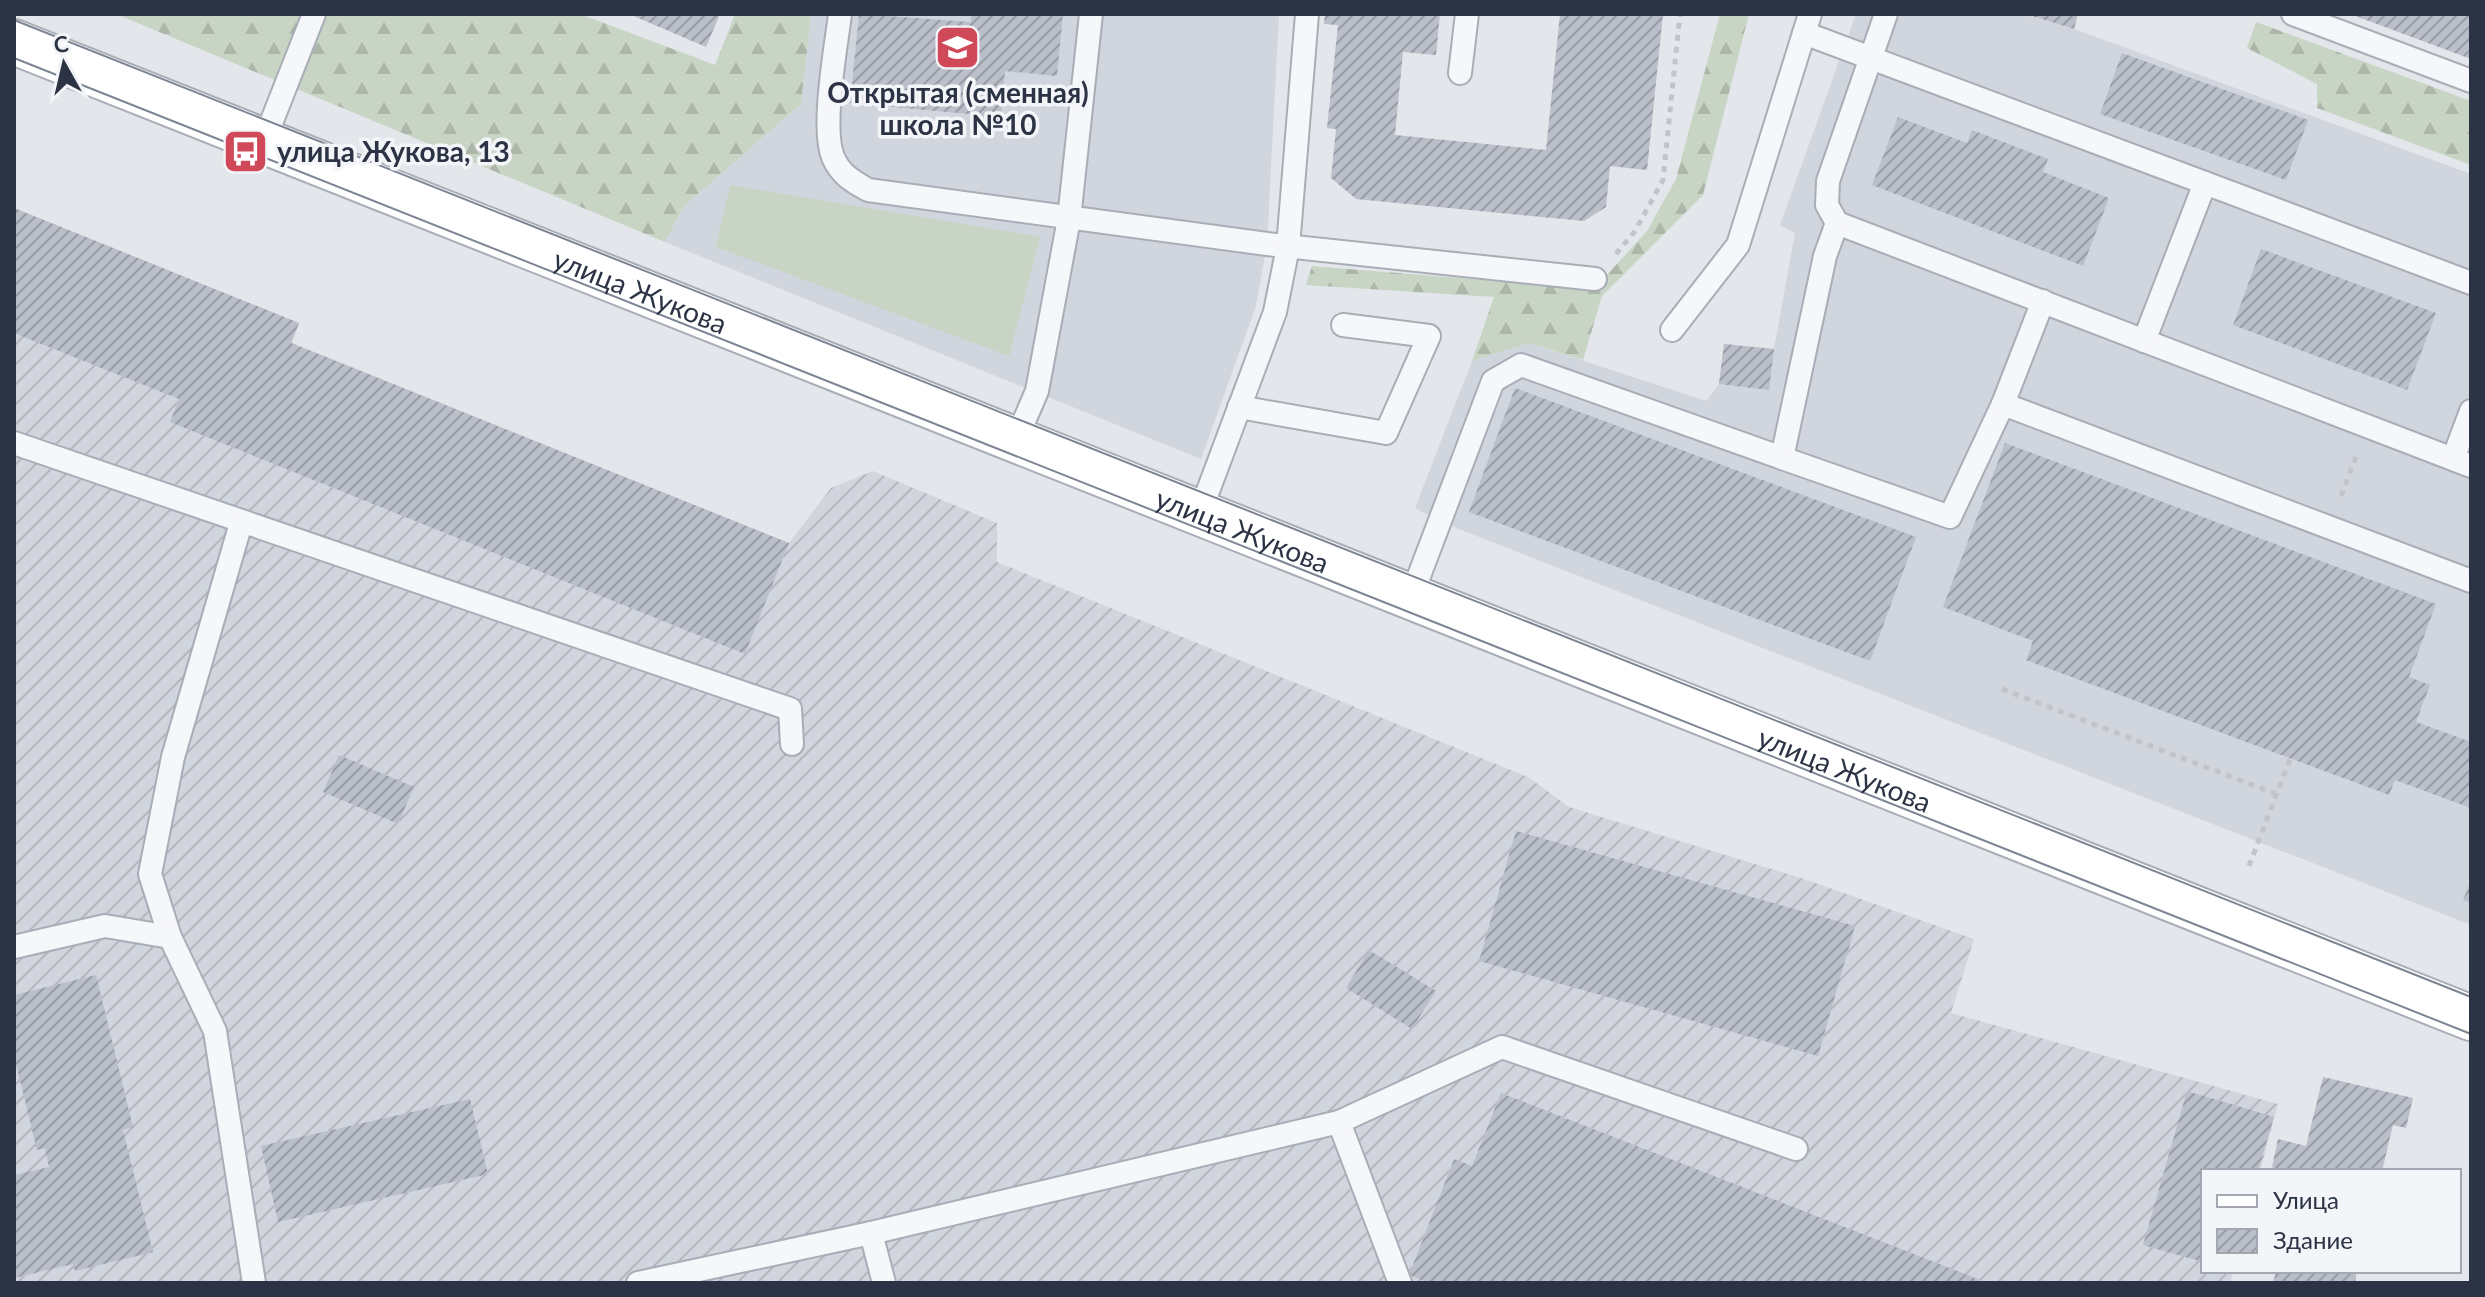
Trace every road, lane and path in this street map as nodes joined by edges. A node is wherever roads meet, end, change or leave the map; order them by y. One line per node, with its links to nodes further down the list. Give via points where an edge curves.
1 (314, 14): 14 (lane)
2 (840, 14): 16 (lane, via 829,130 832,155 845,177 868,190)
3 (1091, 14): 16 (lane)
4 (1307, 14): 18 (lane)
5 (1467, 14): 12 (lane)
6 (1680, 14): 19 (path, via 1663,180 1635,231)
7 (1886, 14): 11 (lane)
8 (2293, 14): 13 (lane)
9 (1807, 24): 11 (lane); 23 (lane, via 1738,245)
10 (14, 42): 14 (street, улица Жукова)
11 (1870, 59): 15 (lane); 17 (lane, via 1828,181 1827,205)
12 (1460, 73)
13 (2471, 81)
14 (264, 141): 29 (street, улица Жукова)
15 (2205, 183): 20 (lane); 24 (lane)
16 (1069, 219): 18 (lane); 29 (lane, via 1037,391)
17 (1837, 223): 21 (lane); 31 (lane, via 1825,256)
18 (1288, 247): 19 (lane); 26 (lane, via 1275,312)
19 (1595, 279)
20 (2471, 283)
21 (2043, 301): 24 (lane); 25 (lane)
22 (1343, 325): 26 (lane, via 1429,336 1386,433)
23 (1672, 330)
24 (2144, 341): 28 (lane)
25 (2003, 404): 31 (lane, via 1950,517); 35 (lane)
26 (1239, 407): 33 (lane)
27 (2471, 411): 32 (lane)
28 (2368, 426): 32 (lane); 35 (path)
29 (1015, 442): 33 (street, улица Жукова)
30 (14, 443): 34 (lane)
31 (1782, 458): 37 (lane, via 1521,365 1493,381)
32 (2462, 462)
33 (1199, 515): 37 (street, улица Жукова)
34 (241, 523): 39 (lane, via 790,709); 43 (lane, via 173,757 150,874)
35 (2328, 527): 36 (lane)
36 (2471, 581)
37 (1411, 597): 45 (street, улица Жукова)
38 (2002, 689): 41 (path)
39 (792, 744)
40 (2290, 759): 41 (path)
41 (2276, 794): 42 (path)
42 (2249, 866)
43 (170, 937): 44 (lane, via 105,926); 49 (lane, via 215,1031)
44 (14, 947)
45 (2471, 1018)
46 (1339, 1122): 47 (lane, via 1502,1047); 48 (lane); 52 (lane)
47 (1796, 1149)
48 (871, 1233): 50 (lane); 51 (lane)
49 (254, 1283)
50 (638, 1283)
51 (884, 1283)
52 (1400, 1283)

